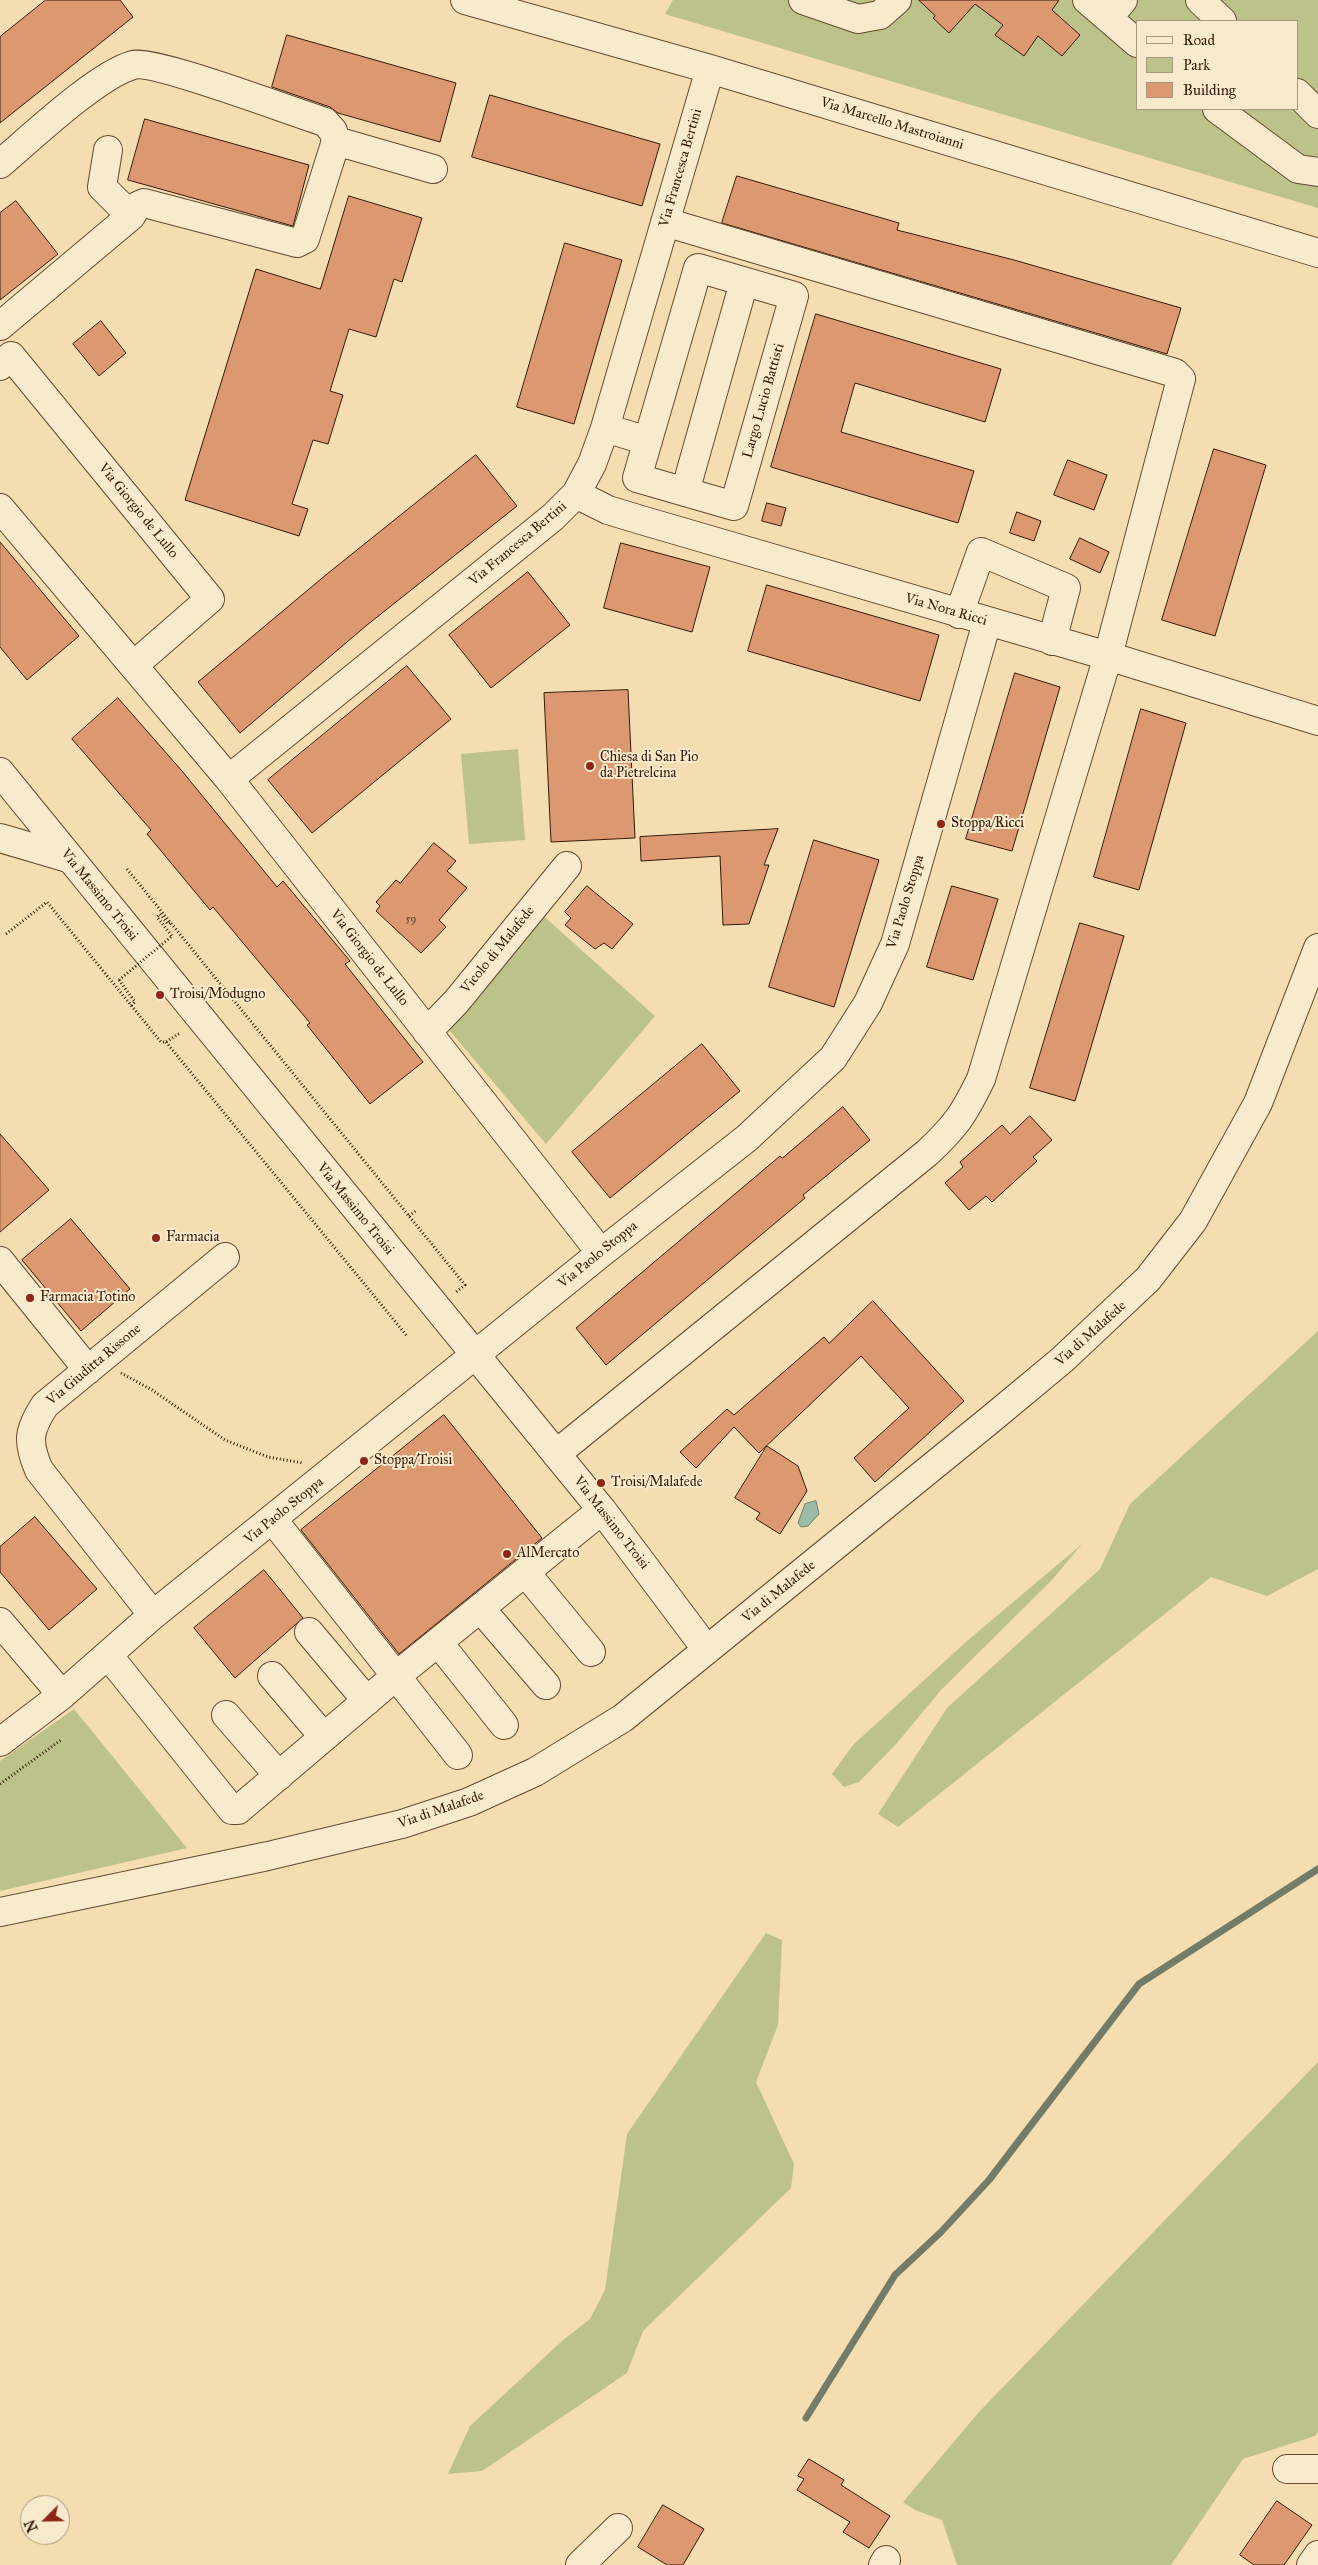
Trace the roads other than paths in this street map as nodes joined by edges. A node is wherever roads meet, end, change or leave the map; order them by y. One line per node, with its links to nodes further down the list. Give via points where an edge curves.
1 (465, 0): 9 (street, Via Marcello Mastroianni)
2 (803, 0): 3 (street, via 858,19 880,15)
3 (896, 0)
4 (1086, 0): 6 (street)
5 (1200, 0): 7 (street)
6 (1115, 9): 8 (street)
7 (1221, 20)
8 (1136, 40)
9 (710, 69): 19 (street, Via Francesca Bertini); 20 (street, Via Marcello Mastroianni)
10 (1298, 95): 12 (street)
11 (1218, 110): 17 (street, via 1298,169)
12 (1318, 114)
13 (336, 142): 15 (street, via 333,131 325,122 165,68 135,64 95,86); 16 (street); 18 (street, via 305,239 297,243 144,203 137,206)
14 (108, 150): 18 (street, via 102,187)
15 (0, 164)
16 (433, 169)
17 (1318, 172)
18 (130, 216): 24 (street)
19 (665, 222): 21 (street, Via Francesca Bertini); 34 (street, via 1180,376)
20 (1318, 253)
21 (655, 257): 22 (street, Largo Lucio Battisti); 26 (street, Via Francesca Bertini)
22 (698, 268): 23 (street, Largo Lucio Battisti); 27 (street, Largo Lucio Battisti)
23 (744, 282): 28 (street); 28 (street, Largo Lucio Battisti, via 794,296 734,506)
24 (0, 326)
25 (0, 366): 35 (street, Via Giorgio de Lullo, via 12,356 210,599)
26 (605, 428): 27 (street); 29 (street, Via Francesca Bertini, via 592,464)
27 (648, 441): 28 (street, Largo Lucio Battisti, via 637,478)
28 (685, 492)
29 (576, 494): 31 (street, Via Nora Ricci, via 608,510); 38 (street, Via Francesca Bertini, via 523,542)
30 (0, 508): 35 (street, Via Giorgio de Lullo)
31 (959, 614): 32 (street, Via Nora Ricci); 33 (street, via 981,552 1066,588)
32 (987, 622): 33 (street, Via Nora Ricci); 44 (street, Via Paolo Stoppa, via 895,944 868,1002 833,1058 746,1138)
33 (1052, 641): 34 (street, Via Nora Ricci)
34 (1108, 656): 36 (street, Via Nora Ricci); 49 (street, via 981,1079 964,1114 928,1153)
35 (134, 665): 38 (street, Via Giorgio de Lullo)
36 (1318, 720)
37 (0, 772): 40 (street, Via Massimo Troisi)
38 (229, 779): 43 (street, Via Giorgio de Lullo)
39 (0, 838): 40 (street)
40 (68, 858): 47 (street, Via Massimo Troisi)
41 (567, 866): 43 (street, Vicolo di Malafede, via 456,1002)
42 (1318, 948): 58 (street, Via di Malafede, via 1258,1103 1210,1193 1165,1260 1132,1296 1062,1360)
43 (427, 1032): 44 (street, Via Giorgio de Lullo)
44 (600, 1253): 47 (street, Via Paolo Stoppa)
45 (225, 1257): 48 (street, Via Giuditta Rissone)
46 (0, 1261): 48 (street)
47 (475, 1356): 49 (street, Via Massimo Troisi); 51 (street, Via Paolo Stoppa)
48 (94, 1365): 54 (street, Via Giuditta Rissone, via 45,1405 34,1421 30,1435 31,1452 39,1470)
49 (556, 1454): 50 (street, Via Massimo Troisi)
50 (602, 1510): 52 (street); 58 (street, Via Massimo Troisi)
51 (272, 1520): 54 (street, Via Paolo Stoppa); 62 (street)
52 (525, 1572): 53 (street); 59 (street)
53 (480, 1608): 57 (street); 63 (street)
54 (153, 1615): 60 (street, Via Paolo Stoppa)
55 (0, 1622): 64 (street)
56 (309, 1632): 65 (street)
57 (438, 1642): 62 (street); 67 (street)
58 (707, 1650): 72 (street, Via di Malafede, via 623,1718 535,1772 469,1802 402,1824 268,1856)
59 (591, 1652)
60 (108, 1655): 64 (street, Via Paolo Stoppa); 71 (street, via 232,1810 238,1810)
61 (272, 1676): 68 (street)
62 (396, 1676): 65 (street); 70 (street)
63 (546, 1686)
64 (62, 1695): 69 (street, Via Paolo Stoppa)
65 (367, 1700): 68 (street)
66 (226, 1715): 71 (street)
67 (504, 1725)
68 (324, 1737): 71 (street)
69 (0, 1742)
70 (458, 1755)
71 (279, 1776)
72 (0, 1912)
73 (1287, 2469): 74 (street)
74 (1318, 2469)
75 (618, 2528): 77 (street)
76 (1318, 2555): 78 (street)
77 (580, 2565)
78 (1311, 2565)

